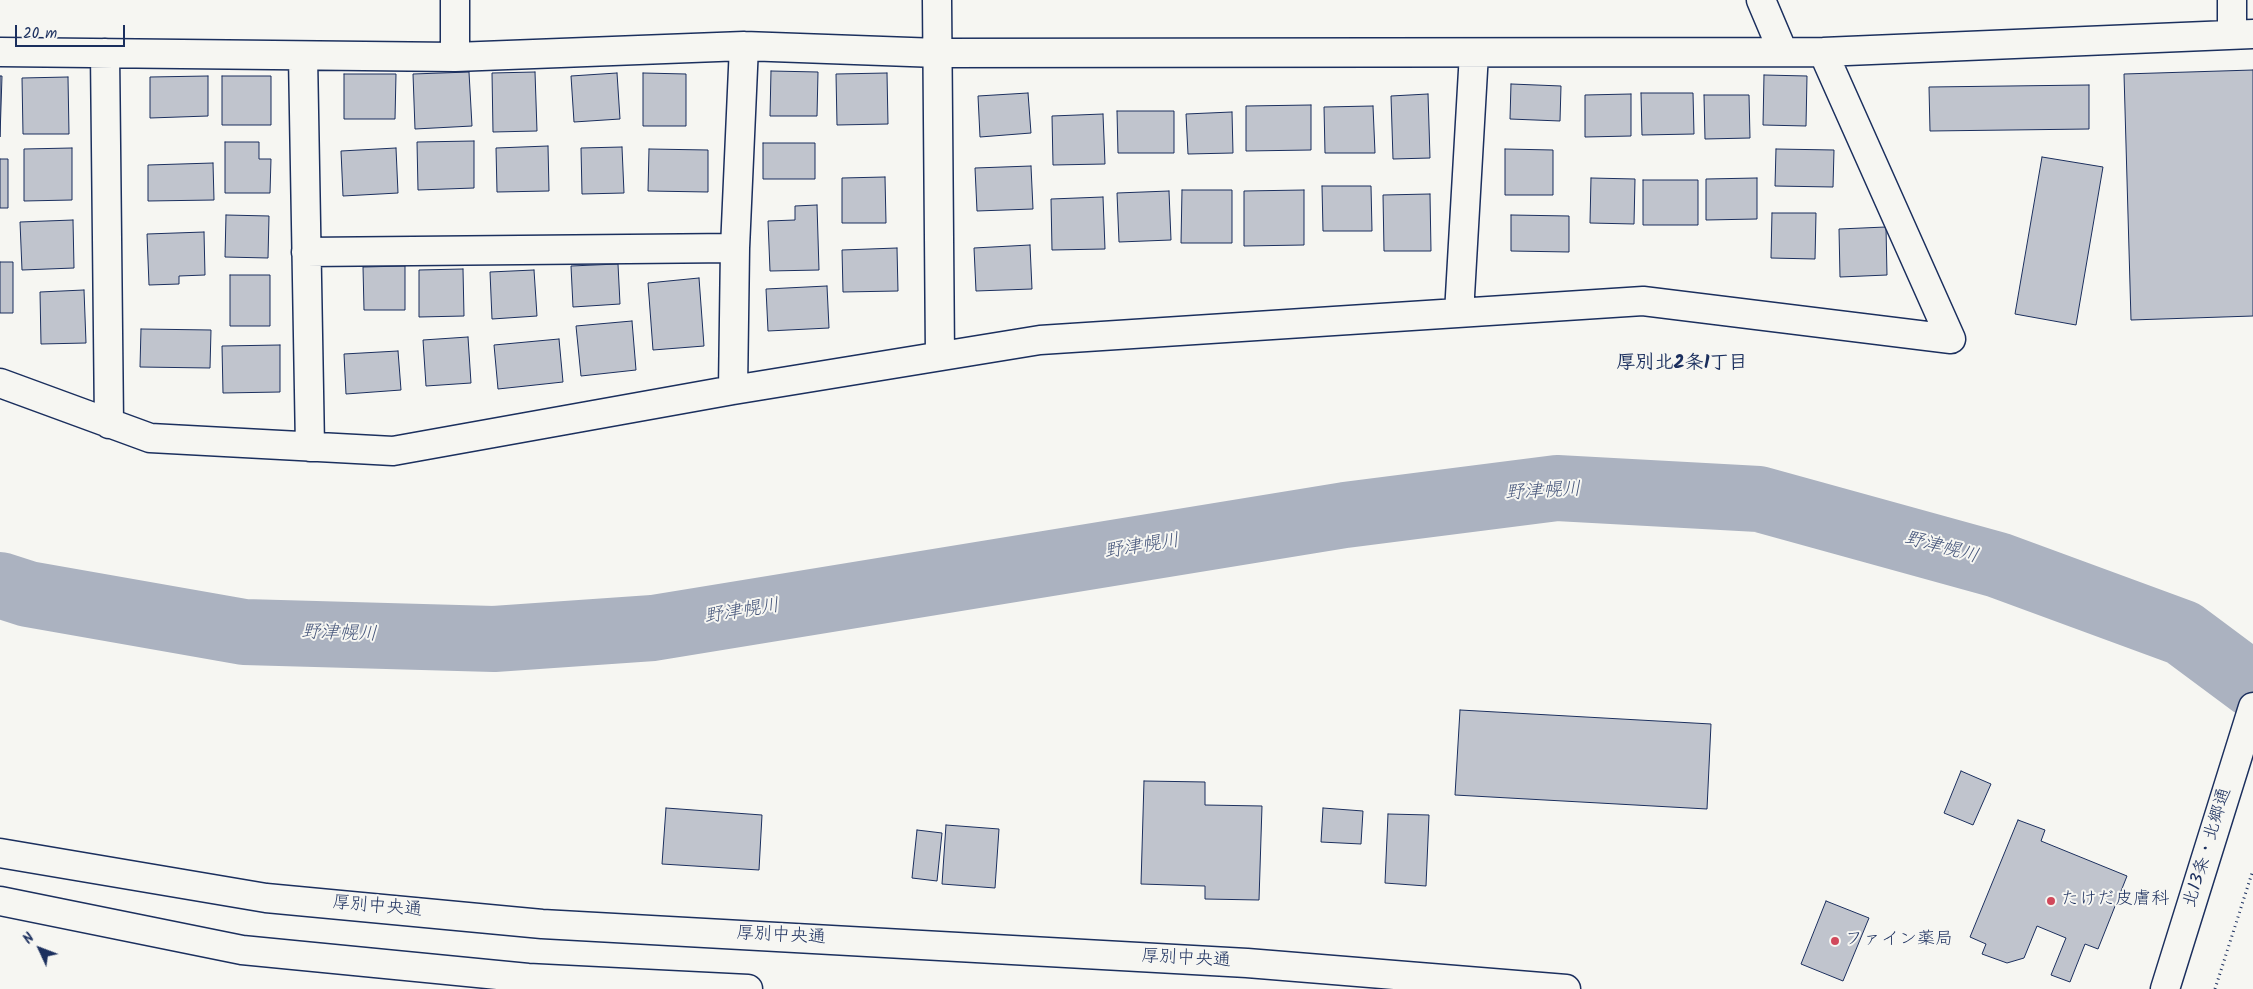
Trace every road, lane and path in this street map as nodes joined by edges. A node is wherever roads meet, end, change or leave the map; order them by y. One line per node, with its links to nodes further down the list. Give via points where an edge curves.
1 (455, 0): 14 (street)
2 (937, 0): 11 (street)
3 (1761, 0): 8 (street)
4 (2232, 0): 5 (street)
5 (2242, 35): 9 (street)
6 (744, 46): 11 (street); 14 (street); 15 (street)
7 (0, 52): 10 (street)
8 (1783, 52): 9 (street); 12 (street)
9 (1823, 52): 17 (street, via 1951,339 1643,301)
10 (105, 53): 13 (street); 21 (street)
11 (938, 53): 12 (street); 18 (street)
12 (1474, 53): 17 (street)
13 (302, 56): 14 (street); 16 (street)
14 (455, 57)
15 (735, 248): 16 (street); 20 (street)
16 (306, 252): 22 (street)
17 (1459, 313): 18 (street, via 1040,340)
18 (940, 356): 20 (street)
19 (0, 383): 21 (street)
20 (733, 390): 22 (street, via 394,452)
21 (109, 424): 22 (street, via 150,438)
22 (310, 447)
23 (2253, 707): 29 (street, 北13条・北郷通)
24 (0, 853): 28 (street, 厚別中央通, via 266,898 542,924 1247,963)
25 (2253, 870): 30 (path)
26 (0, 901): 27 (street, via 242,950 528,978)
27 (748, 989)
28 (1566, 989)
29 (2165, 989)
30 (2215, 989)

